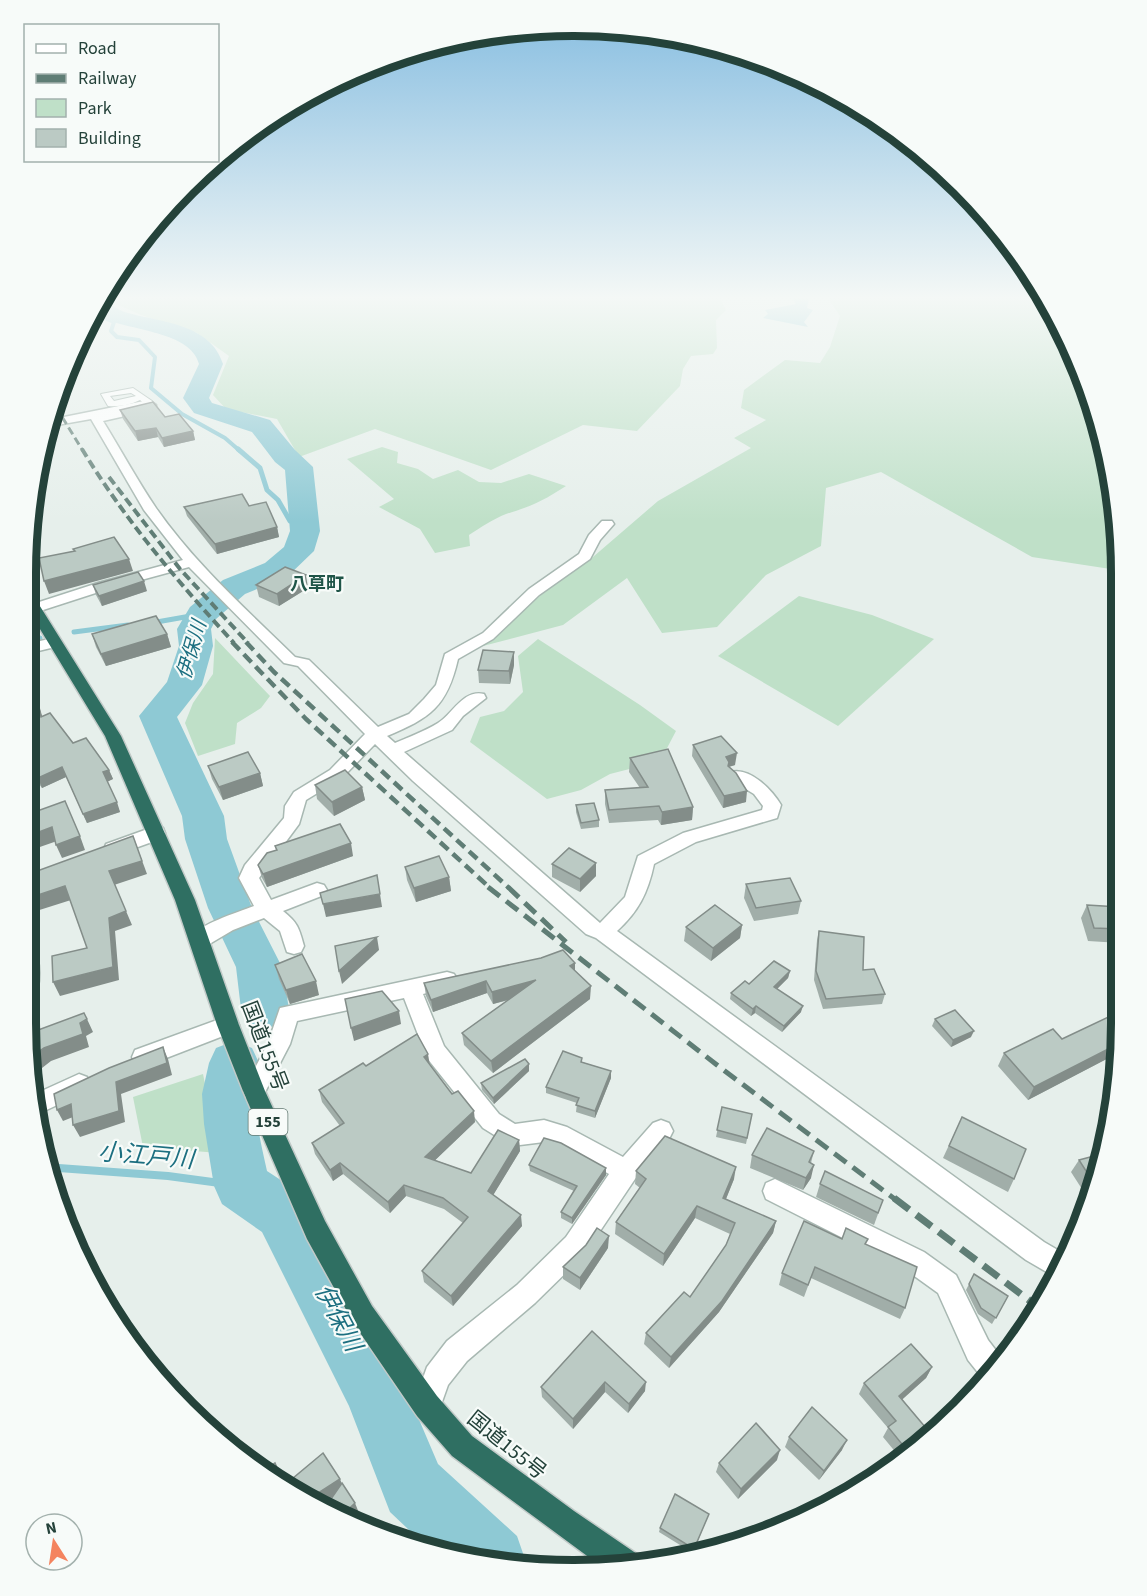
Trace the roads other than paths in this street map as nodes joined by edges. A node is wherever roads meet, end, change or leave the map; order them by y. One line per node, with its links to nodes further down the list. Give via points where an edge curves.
1 (58, 421): 3 (street, via 145,400 152,407 96,419 151,510)
2 (607, 524): 9 (street, via 585,556 534,592 488,636 451,657 444,686 415,718)
3 (192, 562): 4 (street); 9 (street, via 290,660 303,663)
4 (36, 601)
5 (36, 612): 6 (highway, 国道155号 / 155)
6 (54, 643): 7 (street); 12 (highway, 国道155号 / 155, via 113,736)
7 (36, 647)
8 (478, 698): 10 (street, via 457,712 446,726)
9 (375, 734): 10 (street); 15 (street, via 336,774 300,796 292,819 249,878)
10 (392, 751): 16 (street, via 540,885)
11 (737, 776): 16 (street, via 760,790 772,805 771,814 660,849 645,861 633,904)
12 (156, 833): 13 (street); 17 (highway, 国道155号 / 155)
13 (101, 854)
14 (317, 890): 15 (street)
15 (257, 913): 17 (street); 18 (street, via 288,927)
16 (603, 932): 29 (street)
17 (199, 940): 21 (highway, 国道155号 / 155)
18 (294, 946)
19 (465, 976): 20 (street)
20 (410, 987): 24 (street, via 288,1014 279,1044); 27 (street, via 435,1051 491,1121 512,1135 544,1131 567,1138)
21 (228, 1025): 22 (street); 24 (highway, 国道155号 / 155)
22 (125, 1065)
23 (95, 1077): 25 (street)
24 (254, 1091): 31 (highway, 国道155号 / 155, via 316,1230 363,1316)
25 (42, 1101)
26 (661, 1131): 27 (street)
27 (626, 1171): 31 (street, via 575,1246 526,1294 457,1351 437,1377)
28 (775, 1191): 30 (street, via 915,1261 947,1284)
29 (1054, 1263)
30 (989, 1364)
31 (427, 1406): 32 (highway, 国道155号 / 155, via 462,1446)
32 (616, 1558)

